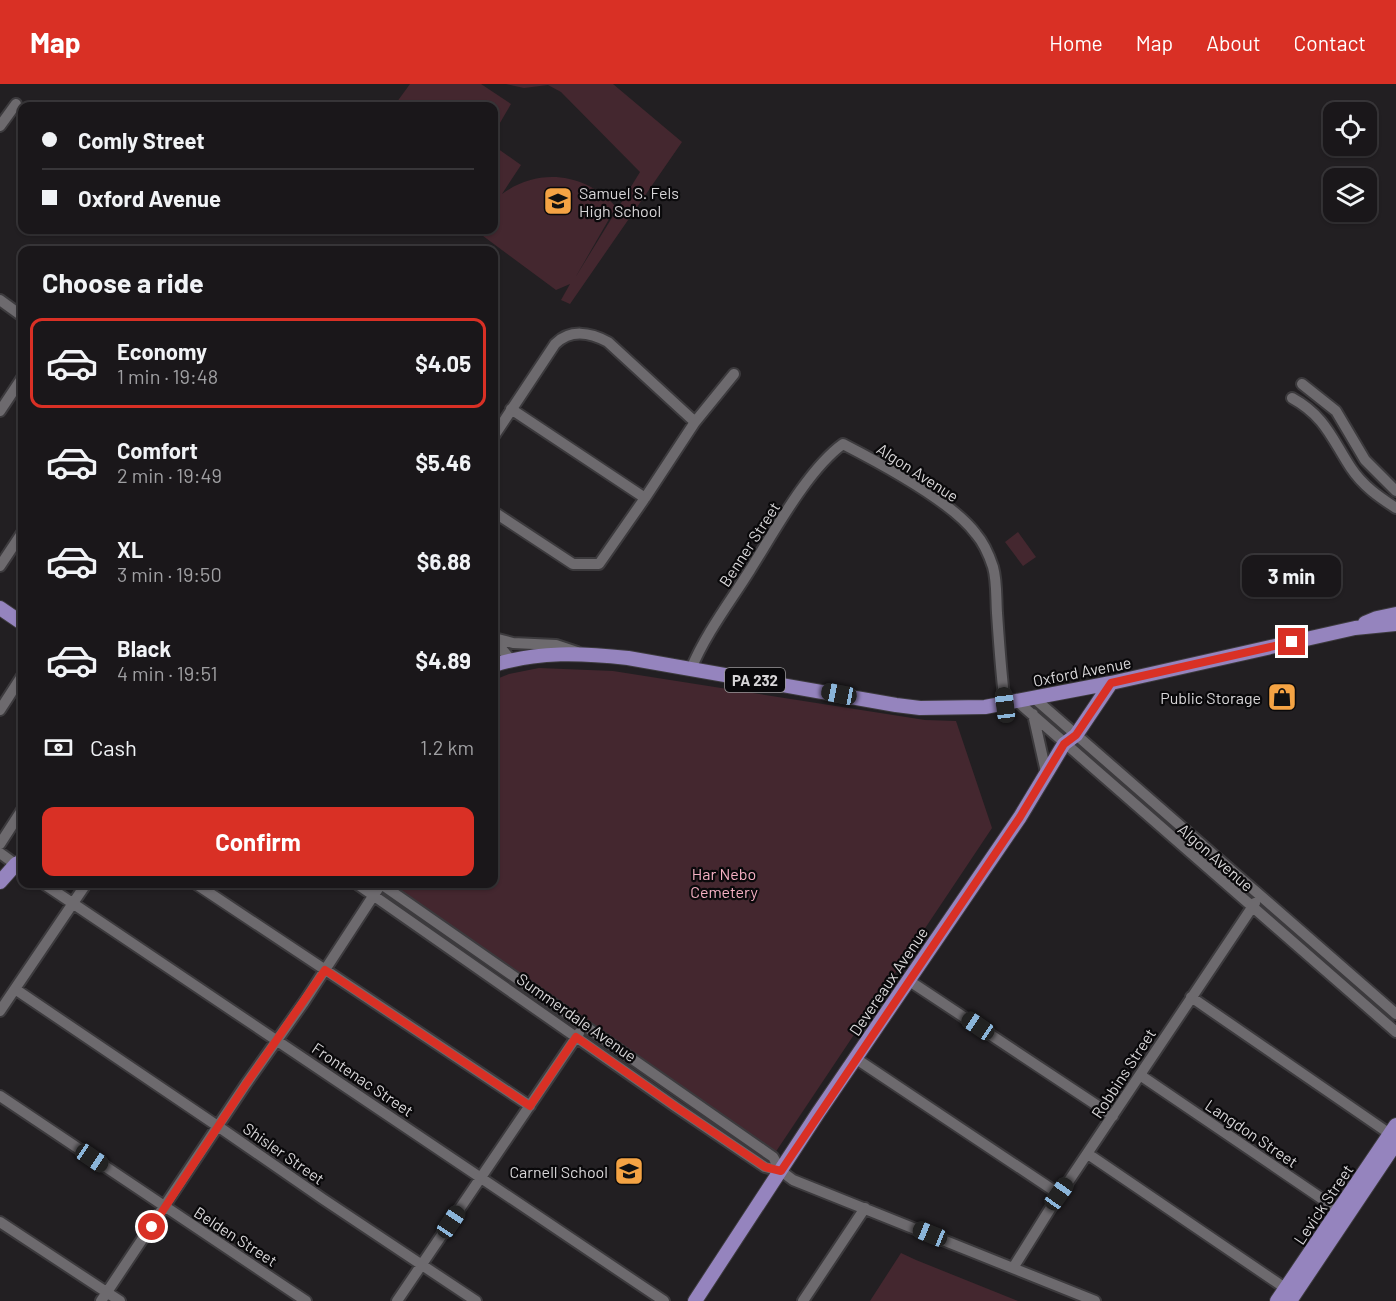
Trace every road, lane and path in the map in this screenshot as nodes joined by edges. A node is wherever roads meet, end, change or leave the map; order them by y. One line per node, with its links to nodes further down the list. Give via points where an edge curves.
1 (16, 104): 2 (street)
2 (0, 126)
3 (0, 300): 4 (street)
4 (18, 313)
5 (734, 374): 11 (street)
6 (18, 384): 10 (street)
7 (1302, 384): 14 (street, via 1336,411 1365,460)
8 (1292, 398): 16 (street, via 1308,406 1335,438 1352,469 1371,492)
9 (511, 409): 11 (street, via 555,344 562,337 584,333 608,342); 12 (street); 15 (street)
10 (0, 411)
11 (695, 422): 15 (street)
12 (498, 430)
13 (843, 444): 30 (street, Benner Street, via 821,463 785,516 706,637); 34 (street, Algon Avenue, via 938,500 981,541 994,569 999,656)
14 (1396, 490)
15 (645, 498): 17 (street, via 599,564 573,564)
16 (1396, 508)
17 (498, 515)
18 (18, 539): 19 (street)
19 (0, 566)
20 (0, 608): 22 (main road)
21 (1396, 614): 24 (main road, Oxford Avenue / PA 232)
22 (18, 620)
23 (1396, 624): 24 (main road, Oxford Avenue / PA 232)
24 (1355, 628): 32 (main road, Oxford Avenue / PA 232)
25 (498, 640): 27 (street, via 556,645)
26 (498, 644): 28 (street)
27 (583, 654): 28 (main road, Oxford Avenue / PA 232); 30 (main road, Oxford Avenue / PA 232)
28 (511, 660): 29 (main road, Oxford Avenue / PA 232)
29 (498, 664)
30 (691, 669): 34 (main road, Oxford Avenue / PA 232, via 920,708 976,708)
31 (18, 682): 35 (street)
32 (1111, 683): 33 (main road, Oxford Avenue / PA 232); 37 (main road, Devereaux Avenue)
33 (1034, 698): 34 (main road, Oxford Avenue / PA 232); 37 (street, Algon Avenue)
34 (1011, 703): 36 (street, Algon Avenue)
35 (0, 710)
36 (1033, 714): 38 (street, Algon Avenue); 39 (street)
37 (1076, 735): 38 (main road, Devereaux Avenue); 53 (street, Algon Avenue)
38 (1064, 744): 39 (main road, Devereaux Avenue); 55 (street, Algon Avenue)
39 (1046, 772): 57 (main road, Devereaux Avenue, via 1020,817)
40 (18, 816): 41 (street)
41 (0, 844)
42 (0, 854): 43 (street)
43 (18, 864)
44 (18, 867): 45 (main road)
45 (0, 882)
46 (50, 888): 54 (street, Frontenac Street)
47 (83, 888): 54 (street)
48 (202, 888): 56 (street)
49 (363, 888): 52 (street, Summerdale Avenue)
50 (378, 888): 52 (street)
51 (387, 888): 62 (street, Summerdale Avenue)
52 (373, 895): 56 (street); 64 (street, Summerdale Avenue)
53 (1260, 896): 55 (street, Robbins Street); 61 (street, Algon Avenue)
54 (73, 904): 58 (street); 65 (street, Frontenac Street)
55 (1251, 908): 59 (street, Robbins Street); 63 (street, Algon Avenue)
56 (325, 970): 65 (street); 69 (street)
57 (908, 980): 66 (main road, Devereaux Avenue); 70 (street)
58 (15, 989): 60 (street); 71 (street, Shisler Street)
59 (1191, 997): 67 (street, Robbins Street); 72 (street)
60 (0, 1011)
61 (1396, 1014)
62 (584, 1025): 64 (street); 74 (street, Summerdale Avenue, via 773,1157)
63 (1396, 1032)
64 (576, 1037): 69 (street); 74 (street, Summerdale Avenue, via 765,1167)
65 (278, 1040): 71 (street); 75 (street, Frontenac Street)
66 (855, 1058): 74 (main road, Devereaux Avenue); 76 (street)
67 (1140, 1075): 70 (street, Robbins Street); 79 (street, Langdon Street)
68 (0, 1096): 77 (street, Belden Street)
69 (530, 1106): 75 (street)
70 (1113, 1116): 73 (street, Robbins Street)
71 (219, 1126): 77 (street); 81 (street, Shisler Street)
72 (1394, 1134): 79 (main road, Levick Street)
73 (1088, 1154): 76 (street, Robbins Street); 83 (street)
74 (781, 1171): 78 (street, Summerdale Avenue, via 793,1180); 90 (main road, Devereaux Avenue)
75 (481, 1177): 81 (street); 89 (street, Frontenac Street)
76 (1059, 1194): 82 (street, Robbins Street)
77 (165, 1208): 84 (street); 86 (street, Belden Street)
78 (865, 1208): 82 (street, Summerdale Avenue); 91 (street)
79 (1343, 1213): 83 (main road, Levick Street)
80 (0, 1222): 84 (street)
81 (422, 1265): 87 (street); 88 (street, Shisler Street)
82 (1013, 1268): 92 (street, Summerdale Avenue)
83 (1288, 1295): 93 (main road, Levick Street)
84 (104, 1297): 85 (street)
85 (120, 1301)
86 (306, 1301)
87 (396, 1301)
88 (476, 1301)
89 (664, 1301)
90 (695, 1301)
91 (803, 1301)
92 (1095, 1301)
93 (1277, 1301)

